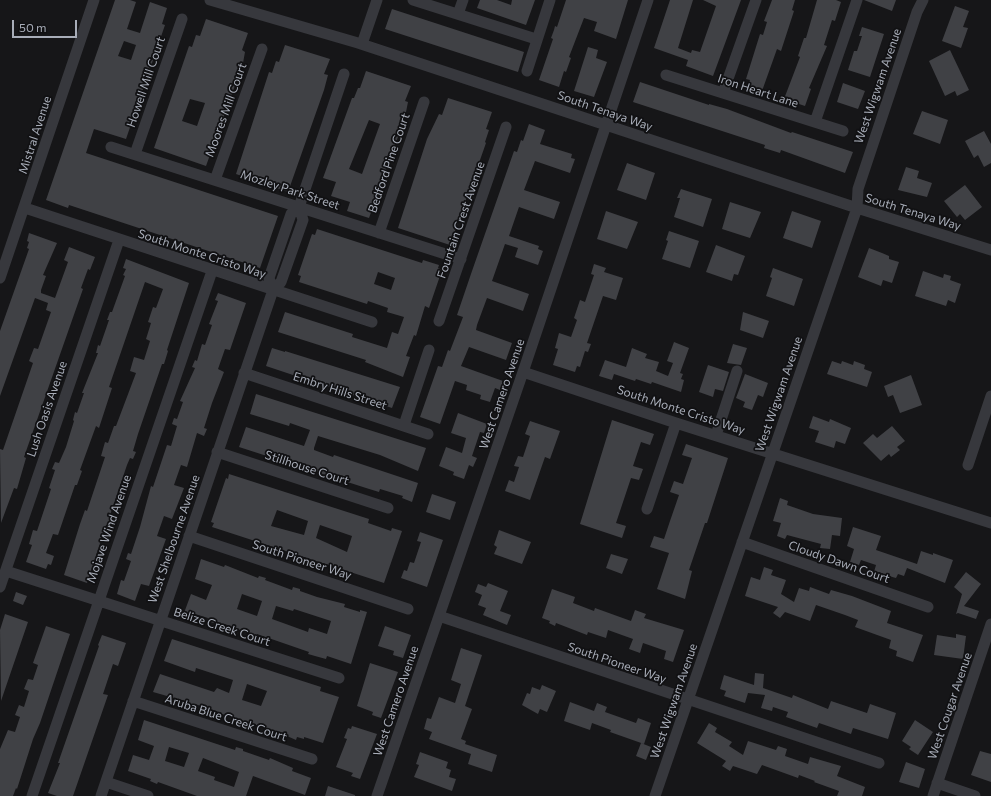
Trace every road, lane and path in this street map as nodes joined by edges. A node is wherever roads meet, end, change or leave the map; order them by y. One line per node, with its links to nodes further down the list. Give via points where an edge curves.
1 (94, 0): 29 (street, Mistral Avenue)
2 (210, 0): 14 (street, South Tenaya Way)
3 (377, 0): 14 (street)
4 (413, 0): 11 (street)
5 (463, 0): 11 (street)
6 (550, 0): 13 (street)
7 (648, 0): 22 (street, West Camero Avenue)
8 (756, 0): 19 (street)
9 (857, 0): 21 (street)
10 (923, 0): 30 (street, West Wigwam Avenue, via 858,189)
11 (458, 14): 13 (street)
12 (182, 19): 26 (street, Howell Mill Court)
13 (536, 39): 16 (street)
14 (362, 44): 22 (street, South Tenaya Way)
15 (262, 49): 27 (street, Moores Mill Court)
16 (527, 71)
17 (344, 74): 28 (street, West Shelbourne Avenue)
18 (666, 75): 19 (street, Iron Heart Lane)
19 (723, 94): 21 (street, Iron Heart Lane)
20 (424, 102): 31 (street, Bedford Pine Court)
21 (815, 122): 24 (street, Iron Heart Lane)
22 (605, 125): 30 (street, South Tenaya Way); 42 (street, West Camero Avenue)
23 (506, 127): 34 (street, Fountain Crest Avenue)
24 (843, 131)
25 (111, 147): 26 (street, Mozley Park Street)
26 (135, 154): 27 (street, Mozley Park Street)
27 (215, 180): 28 (street, Mozley Park Street)
28 (299, 207): 31 (street, Mozley Park Street); 37 (street, West Shelbourne Avenue, via 291,214 269,278)
29 (25, 208): 32 (street, South Monte Cristo Way); 36 (street, Mistral Avenue)
30 (857, 208): 33 (street, South Tenaya Way); 50 (street, West Wigwam Avenue)
31 (379, 233): 34 (street, Mozley Park Street)
32 (119, 240): 35 (street, South Monte Cristo Way); 57 (street, Lush Oasis Avenue)
33 (991, 250)
34 (461, 259): 38 (street, Fountain Crest Avenue)
35 (212, 271): 37 (street, South Monte Cristo Way); 59 (street, Mojave Wind Avenue)
36 (0, 278)
37 (273, 290): 39 (street, South Monte Cristo Way); 43 (street, West Shelbourne Avenue)
38 (439, 321)
39 (372, 322)
40 (429, 350): 46 (street)
41 (737, 371): 48 (street)
42 (523, 372): 45 (street, South Monte Cristo Way); 62 (street, West Camero Avenue)
43 (244, 373): 46 (street, Embry Hills Street); 49 (street, West Shelbourne Avenue)
44 (991, 396): 51 (street)
45 (676, 423): 48 (street, South Monte Cristo Way); 53 (street)
46 (404, 426): 47 (street, Embry Hills Street)
47 (428, 434)
48 (716, 435): 50 (street, South Monte Cristo Way)
49 (218, 452): 52 (street, Stillhouse Court); 55 (street, West Shelbourne Avenue)
50 (772, 453): 54 (street, South Monte Cristo Way); 56 (street, West Wigwam Avenue)
51 (968, 465)
52 (388, 508)
53 (647, 509)
54 (991, 523)
55 (188, 536): 61 (street, South Pioneer Way); 63 (street, West Shelbourne Avenue)
56 (742, 542): 60 (street, Cloudy Dawn Court); 66 (street, West Wigwam Avenue)
57 (6, 571): 58 (street, Lush Oasis Avenue); 59 (street, Belize Creek Court)
58 (0, 587)
59 (98, 601): 63 (street, Belize Creek Court); 72 (street, Mojave Wind Avenue)
60 (928, 607)
61 (408, 608)
62 (439, 616): 66 (street, South Pioneer Way); 75 (street, West Camero Avenue)
63 (161, 620): 65 (street, Belize Creek Court); 67 (street, West Shelbourne Avenue)
64 (991, 624): 71 (street, West Cougar Avenue)
65 (339, 678)
66 (688, 700): 69 (street, South Pioneer Way); 76 (street, West Wigwam Avenue)
67 (133, 702): 68 (street, Aruba Blue Creek Court); 70 (street, West Shelbourne Avenue)
68 (312, 758)
69 (879, 763)
70 (106, 782): 73 (street, West Shelbourne Avenue); 74 (street)
71 (937, 783): 77 (street, West Cougar Avenue); 78 (street)
72 (32, 796)
73 (101, 796)
74 (148, 796)
75 (376, 796)
76 (655, 796)
77 (933, 796)
78 (975, 796)

